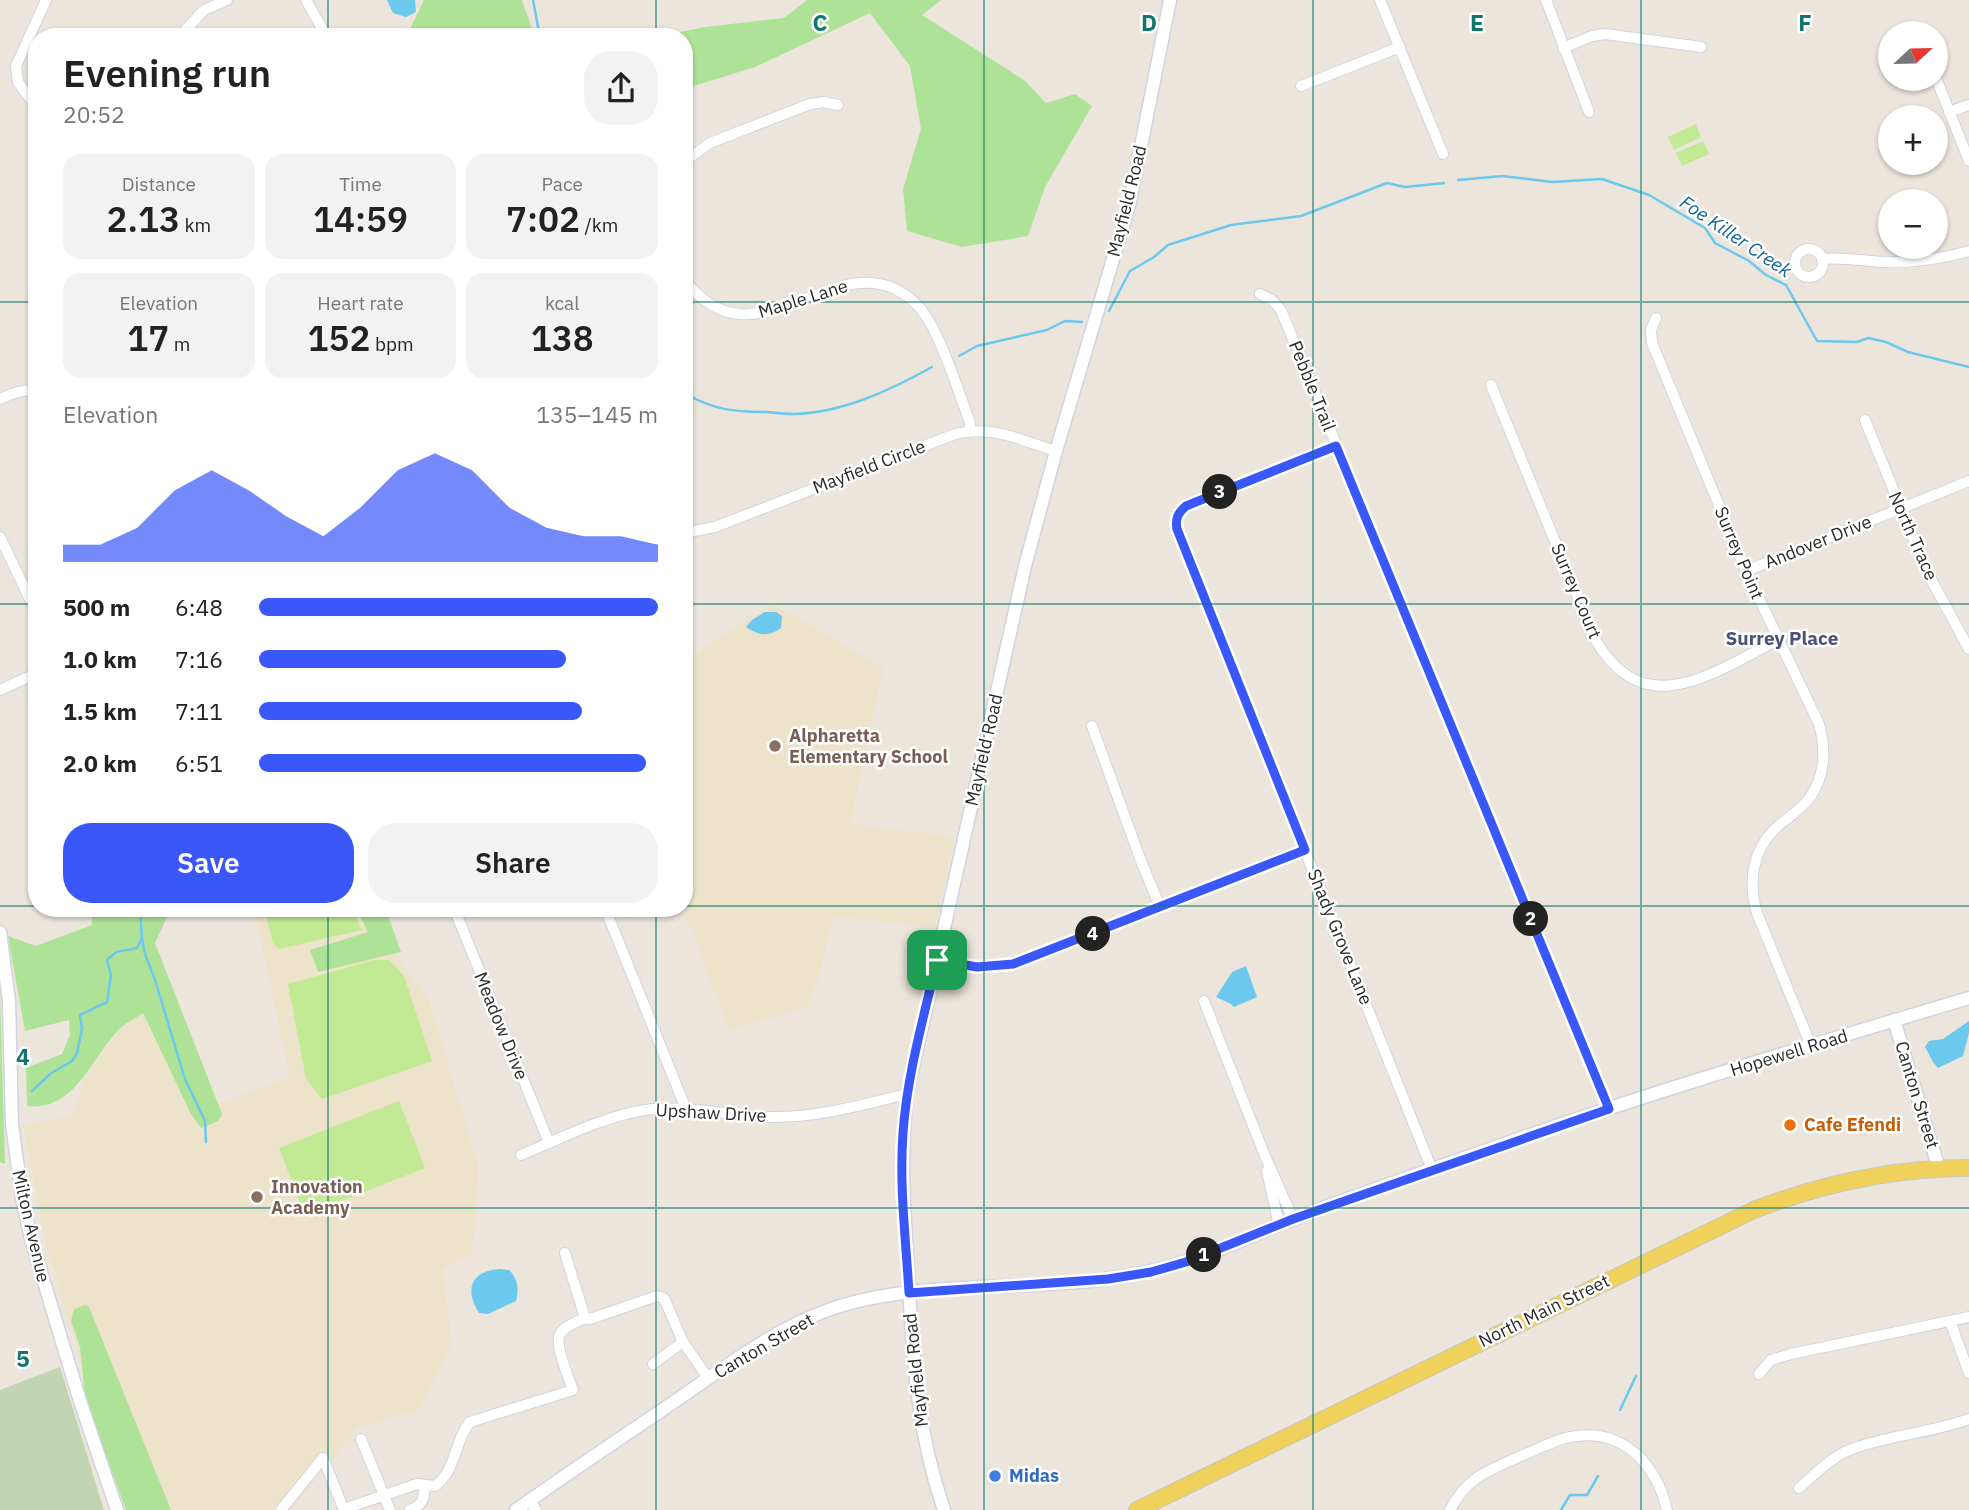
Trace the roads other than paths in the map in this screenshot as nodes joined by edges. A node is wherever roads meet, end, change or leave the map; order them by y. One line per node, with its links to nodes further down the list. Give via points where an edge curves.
1 (46, 0): 7 (street)
2 (227, 0): 8 (street, via 204,10)
3 (306, 0): 9 (street)
4 (1170, 0): 35 (street, Mayfield Road, via 1129,202)
5 (1380, 0): 11 (street)
6 (1546, 0): 13 (street)
7 (33, 28)
8 (187, 28)
9 (322, 28)
10 (28, 40): 16 (street, via 16,66 18,82)
11 (1399, 47): 14 (street); 21 (street)
12 (1701, 47): 13 (street, via 1605,34)
13 (1563, 48): 19 (street)
14 (1301, 86)
15 (1941, 91): 20 (street)
16 (28, 96)
17 (838, 105): 22 (street, via 810,104 710,143)
18 (1969, 105): 20 (street)
19 (1589, 112)
20 (1949, 113): 23 (street)
21 (1443, 153)
22 (693, 155)
23 (1969, 161)
24 (1969, 251): 25 (street, via 1921,261)
25 (1822, 259)
26 (693, 292): 33 (street, Maple Lane, via 713,307 750,316 853,283 879,284 903,294 932,326)
27 (1260, 294): 34 (street, Pebble Trail, via 1281,310)
28 (1656, 318): 40 (street, Surrey Point, via 1652,343)
29 (1492, 385): 42 (street, Surrey Court, via 1595,639 1615,666 1646,683 1679,685)
30 (28, 390): 31 (street)
31 (0, 399)
32 (1865, 420): 37 (street, North Trace)
33 (971, 430): 35 (street, Mayfield Circle, via 996,432); 38 (street, Mayfield Circle, via 715,527)
34 (1336, 446): 47 (street, Shady Grove Lane, via 1186,506 1176,521); 59 (street, Pebble Trail)
35 (1056, 451): 52 (street, Mayfield Road)
36 (1969, 481): 37 (street, Andover Drive)
37 (1900, 508): 40 (street, Andover Drive); 43 (street, North Trace, via 1927,572)
38 (693, 531)
39 (0, 537): 41 (street)
40 (1746, 571): 42 (street, Surrey Point)
41 (28, 595)
42 (1778, 640): 56 (street, Surrey Point, via 1819,724 1824,759 1810,797 1761,847 1752,891)
43 (1969, 649)
44 (28, 677): 45 (street)
45 (0, 690)
46 (1092, 726): 48 (street)
47 (1305, 850): 48 (street); 64 (street, Shady Grove Lane)
48 (1160, 907): 52 (street, via 1013,964 977,967)
49 (458, 917): 60 (street, Meadow Drive)
50 (609, 917): 58 (street)
51 (0, 932): 86 (street, Milton Avenue, via 9,1001 12,1124 22,1198 80,1401)
52 (937, 960): 57 (street, Mayfield Road)
53 (1969, 998): 55 (street, Hopewell Road)
54 (1204, 1001): 65 (street)
55 (1894, 1020): 56 (street, Hopewell Road); 62 (street, Canton Street)
56 (1811, 1046): 59 (street, Hopewell Road)
57 (907, 1094): 58 (street, Upshaw Drive, via 794,1117); 69 (street, Mayfield Road, via 902,1163)
58 (686, 1109): 60 (street, Upshaw Drive, via 633,1113)
59 (1609, 1109): 64 (street, Canton Street)
60 (549, 1143): 61 (street, Upshaw Drive)
61 (521, 1154)
62 (1939, 1168): 63 (main road, North Main Street); 85 (main road, North Main Street, via 1842,1182 1754,1210)
63 (1969, 1168)
64 (1432, 1170): 66 (street, Canton Street)
65 (1278, 1199): 66 (street); 67 (street)
66 (1293, 1219): 67 (street, Canton Street)
67 (1279, 1224): 69 (street, Canton Street, via 1151,1272)
68 (565, 1253): 71 (street)
69 (909, 1293): 77 (street, Canton Street, via 863,1300 814,1315); 91 (street, Mayfield Road, via 917,1404)
70 (1969, 1317): 72 (street)
71 (585, 1318): 73 (street, via 657,1296 664,1298); 80 (street, via 559,1334 573,1390 470,1422 446,1475 435,1486)
72 (1950, 1321): 75 (street); 76 (street, via 1791,1354 1771,1360)
73 (683, 1342): 74 (street); 77 (street)
74 (653, 1364)
75 (1969, 1373)
76 (1759, 1374)
77 (708, 1378): 83 (street, Canton Street)
78 (1969, 1419): 81 (street, via 1850,1450)
79 (361, 1439): 82 (street)
80 (424, 1485): 82 (street); 89 (street, via 423,1501)
81 (1799, 1488)
82 (383, 1495): 84 (street); 88 (street)
83 (533, 1505): 90 (street, Canton Street)
84 (344, 1509): 87 (street, via 323,1458)
85 (1141, 1509)
86 (117, 1510)
87 (281, 1510)
88 (390, 1510)
89 (410, 1510)
90 (516, 1510)
91 (944, 1510)
92 (1450, 1510): 93 (street, via 1470,1481 1485,1471 1559,1440 1591,1435 1616,1440 1637,1453 1653,1472)
93 (1667, 1510)

